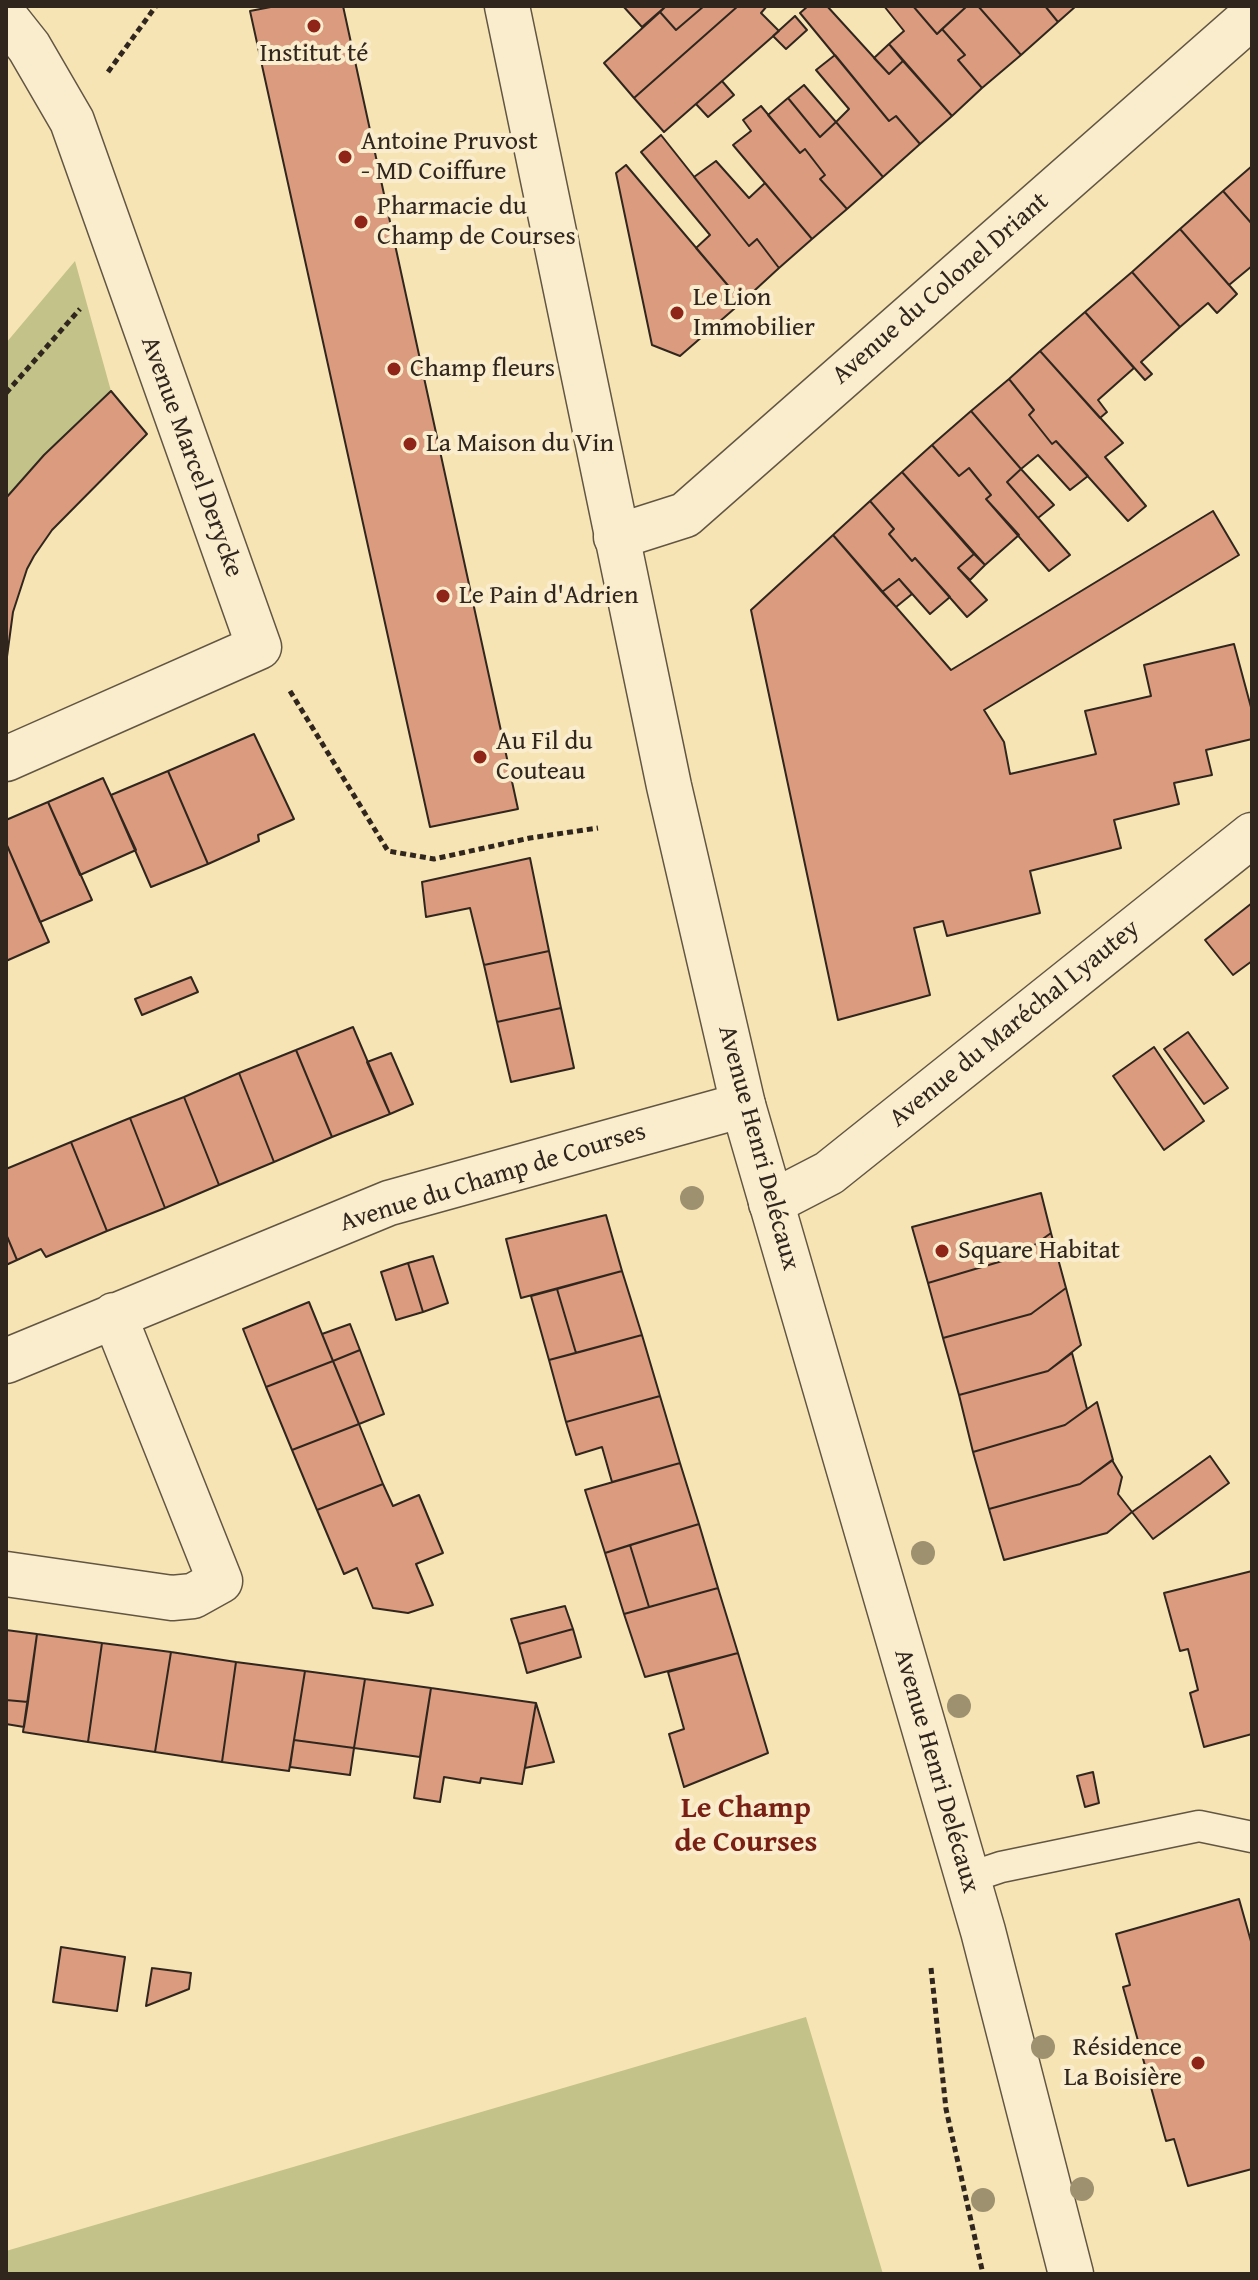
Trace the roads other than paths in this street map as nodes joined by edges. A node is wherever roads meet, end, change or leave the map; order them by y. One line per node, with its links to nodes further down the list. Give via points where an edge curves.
1 (507, 6): 4 (street, Avenue Henri Delécaux)
2 (1252, 16): 4 (street, Avenue du Colonel Driant, via 685,515)
3 (6, 18): 5 (street, Avenue Marcel Derycke, via 72,121 259,647)
4 (616, 537): 7 (street, Avenue Henri Delécaux)
5 (6, 759)
6 (1252, 835): 8 (street, Avenue du Maréchal Lyautey, via 829,1173)
7 (743, 1105): 8 (street, Avenue Henri Delécaux); 9 (street, Avenue du Champ de Courses, via 389,1203)
8 (771, 1203): 13 (street, Avenue Henri Delécaux)
9 (114, 1315): 10 (street, Avenue du Champ de Courses); 11 (street, via 220,1581 193,1596 172,1598)
10 (6, 1361)
11 (6, 1574)
12 (1252, 1837): 13 (lane, via 1199,1826)
13 (968, 1878): 14 (street, Avenue Henri Delécaux)
14 (1071, 2274)

